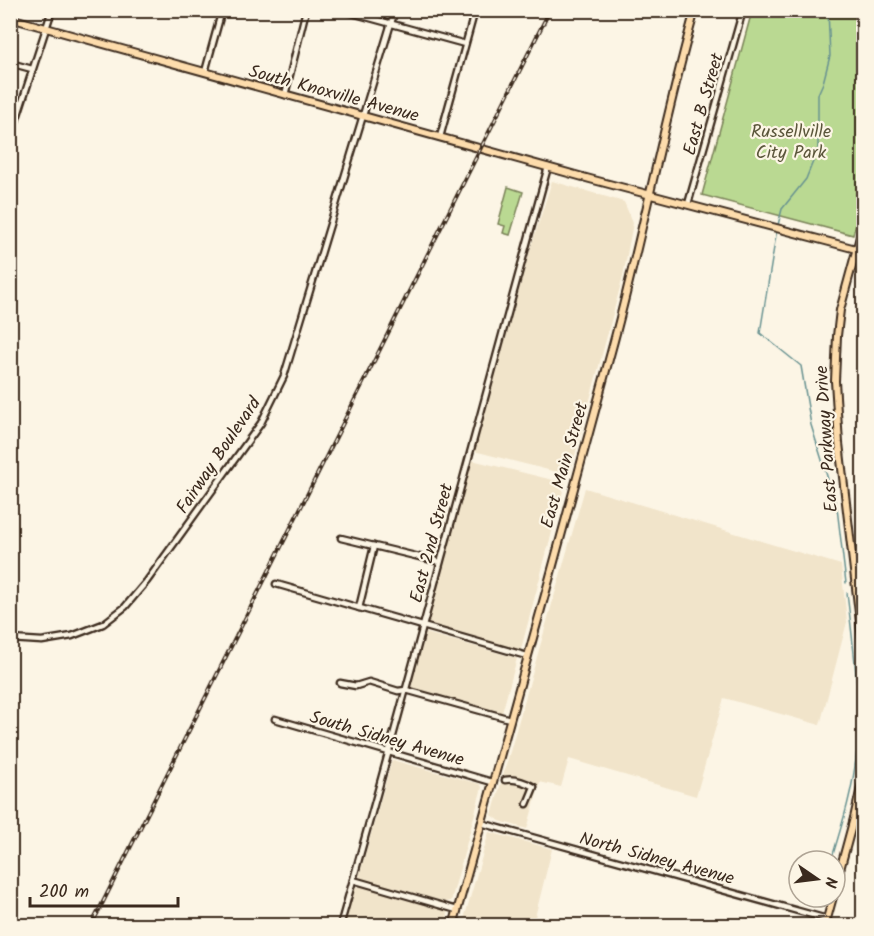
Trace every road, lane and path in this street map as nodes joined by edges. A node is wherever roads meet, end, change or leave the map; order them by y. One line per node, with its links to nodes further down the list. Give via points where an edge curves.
1 (52, 10): 11 (street)
2 (222, 10): 15 (street)
3 (306, 10): 16 (street)
4 (341, 10): 10 (street)
5 (395, 10): 10 (street, Fairway Boulevard)
6 (475, 10): 12 (street)
7 (694, 10): 21 (main road, East Main Street)
8 (743, 10): 22 (street, East B Street)
9 (10, 18): 11 (main road, South Knoxville Avenue)
10 (391, 24): 12 (street); 17 (street, Fairway Boulevard)
11 (47, 28): 14 (street); 15 (main road, South Knoxville Avenue)
12 (465, 44): 19 (street)
13 (10, 63): 14 (street)
14 (32, 69): 18 (street)
15 (205, 72): 16 (main road, South Knoxville Avenue)
16 (285, 95): 17 (main road, South Knoxville Avenue)
17 (364, 117): 19 (main road, South Knoxville Avenue); 31 (street, Fairway Boulevard, via 284,376 261,423 125,607 104,624 72,636 42,641)
18 (11, 131)
19 (440, 137): 20 (main road, South Knoxville Avenue)
20 (548, 167): 21 (main road, South Knoxville Avenue); 27 (street, East 2nd Street)
21 (650, 194): 22 (main road, South Knoxville Avenue); 32 (main road, East Main Street)
22 (688, 204): 24 (main road, South Knoxville Avenue)
23 (864, 222): 24 (main road, East Parkway Drive)
24 (860, 250): 33 (main road, East Parkway Drive, via 840,310 835,381)
25 (341, 538): 26 (street)
26 (374, 546): 27 (street); 29 (street)
27 (440, 562): 30 (street, East 2nd Street)
28 (276, 584): 29 (street)
29 (358, 608): 30 (street)
30 (422, 626): 32 (street); 35 (street, East 2nd Street)
31 (10, 639)
32 (527, 656): 37 (main road, East Main Street)
33 (864, 656)
34 (340, 683): 35 (street, via 356,686 369,682 398,692)
35 (406, 690): 37 (street); 38 (street, East 2nd Street)
36 (275, 719): 38 (street, South Sidney Avenue)
37 (510, 719): 41 (main road, East Main Street)
38 (387, 753): 41 (street, South Sidney Avenue); 45 (street, East 2nd Street)
39 (864, 774): 44 (main road)
40 (505, 780): 42 (street, via 534,787)
41 (492, 782): 43 (main road, East Main Street)
42 (527, 804)
43 (481, 823): 46 (main road, East Main Street); 47 (street, North Sidney Avenue)
44 (846, 849)
45 (353, 880): 46 (street); 49 (street, East 2nd Street)
46 (457, 910): 48 (main road, East Main Street)
47 (826, 922)
48 (453, 923): 50 (street)
49 (340, 926)
50 (469, 926)

